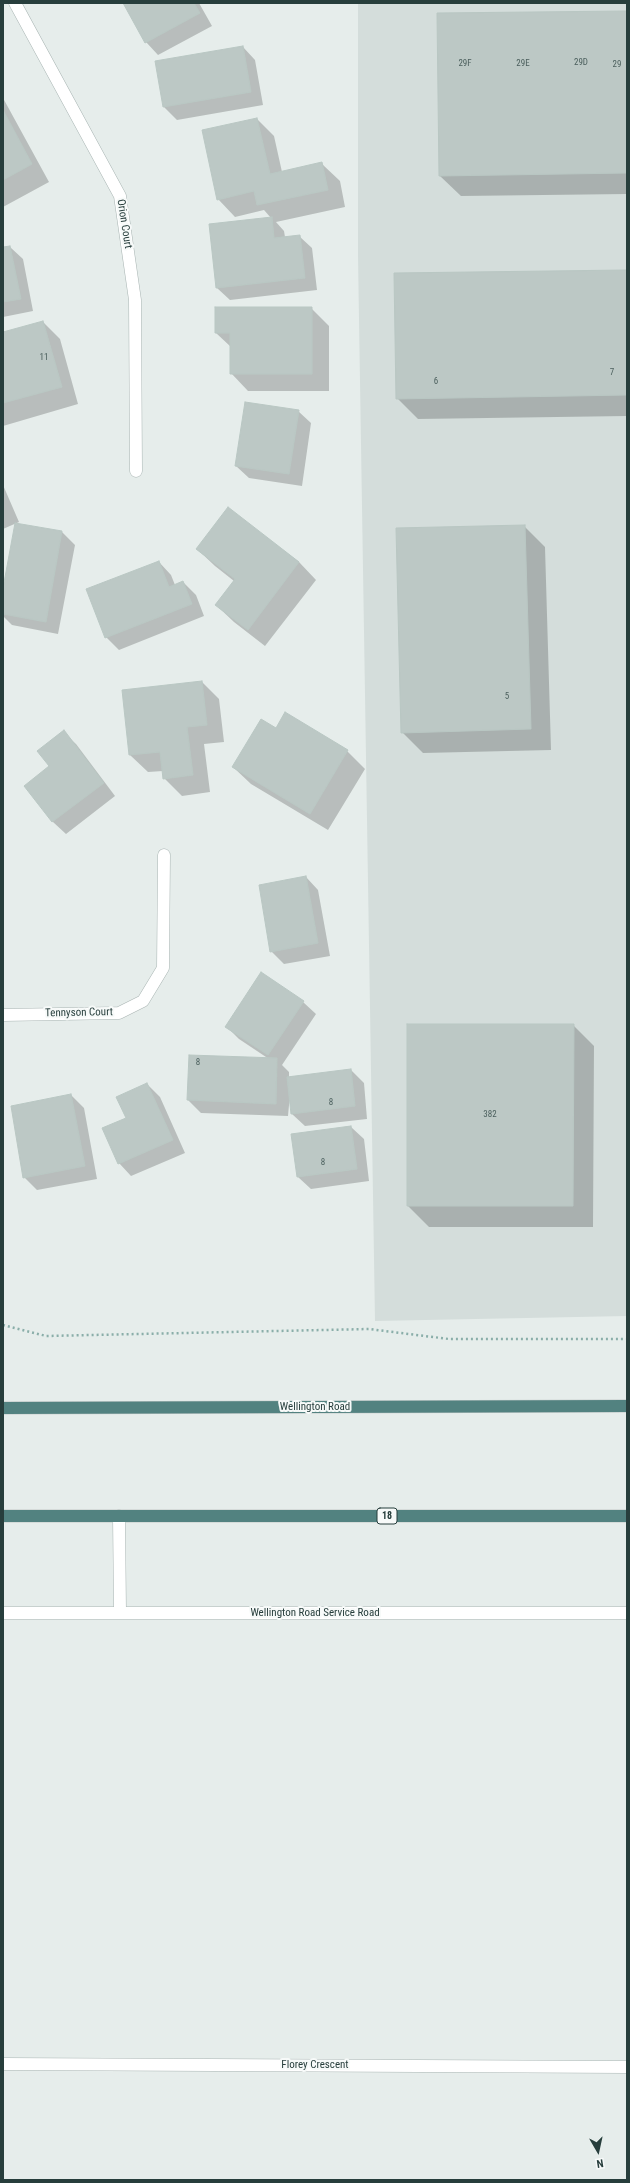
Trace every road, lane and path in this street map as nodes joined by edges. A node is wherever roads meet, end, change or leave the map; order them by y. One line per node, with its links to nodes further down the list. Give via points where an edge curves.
1 (15, 3): 2 (street, Orion Court, via 120,196 135,300)
2 (136, 471)
3 (164, 855): 4 (street, Tennyson Court, via 163,968 143,1001 119,1013)
4 (3, 1015)
5 (3, 1325): 6 (path, via 46,1336 369,1329 449,1339)
6 (627, 1339)
7 (627, 1406): 8 (highway, Wellington Road)
8 (3, 1408)
9 (3, 1516): 10 (highway, 18)
10 (119, 1516): 11 (highway, 18); 12 (street)
11 (627, 1516)
12 (120, 1612): 13 (street, Wellington Road Service Road); 14 (street, Wellington Road Service Road)
13 (3, 1613)
14 (627, 1613)
15 (3, 2064): 16 (street, Florey Crescent)
16 (627, 2066)

